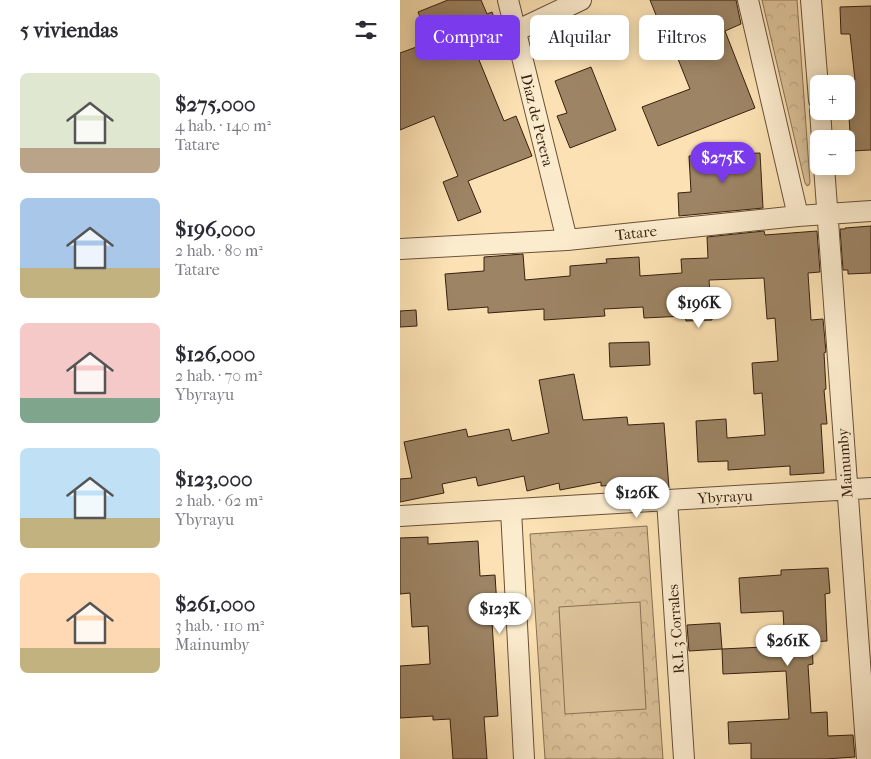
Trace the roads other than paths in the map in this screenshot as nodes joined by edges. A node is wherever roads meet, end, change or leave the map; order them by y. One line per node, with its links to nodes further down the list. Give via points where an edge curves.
1 (508, 0): 5 (street, Diaz de Perera)
2 (581, 0): 6 (street)
3 (748, 0): 12 (street)
4 (811, 0): 8 (street)
5 (512, 15)
6 (520, 29)
7 (520, 47): 13 (street, Diaz de Perera)
8 (817, 75)
9 (825, 175): 11 (street, Mainumby)
10 (871, 211): 11 (street, Tatare)
11 (827, 214): 12 (street, Tatare); 16 (street, Mainumby)
12 (798, 216): 13 (street, Tatare)
13 (567, 240): 14 (street, Tatare)
14 (400, 249)
15 (871, 488): 16 (street, Ybyrayu)
16 (847, 490): 17 (street, Ybyrayu); 20 (street, Mainumby)
17 (667, 500): 18 (street, Ybyrayu); 22 (street, R.I. 3 Corrales)
18 (510, 510): 19 (street, Ybyrayu); 21 (street)
19 (400, 516)
20 (867, 711): 23 (street, Mainumby)
21 (524, 759)
22 (684, 759)
23 (867, 759)

